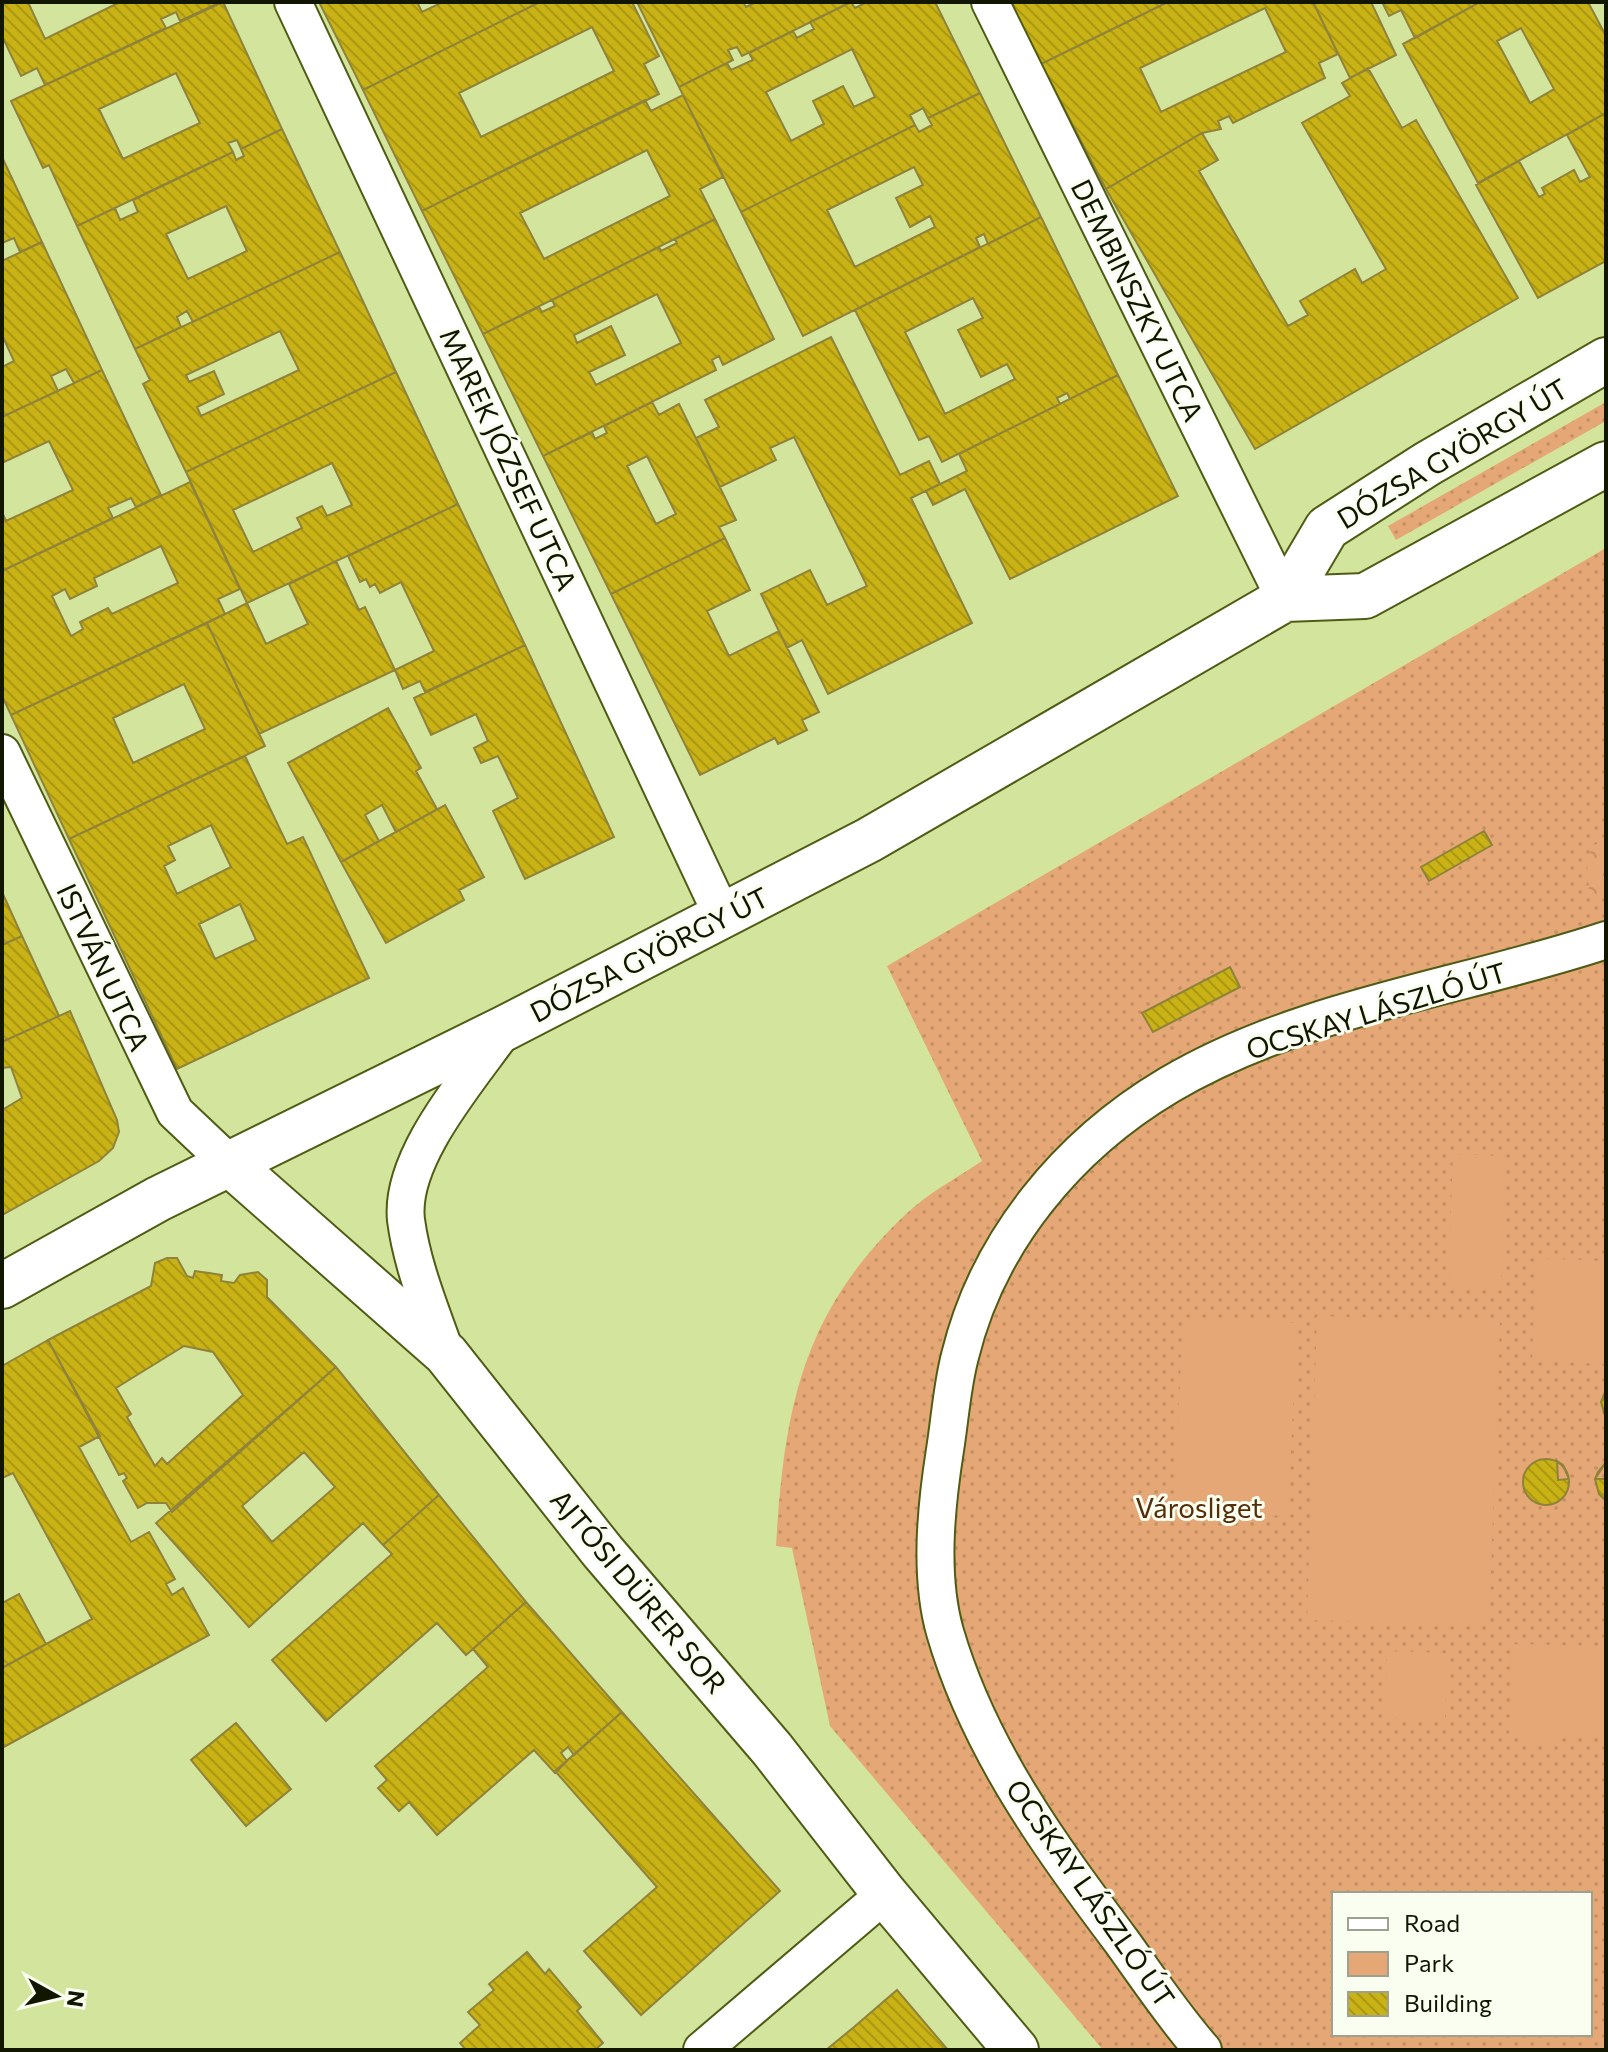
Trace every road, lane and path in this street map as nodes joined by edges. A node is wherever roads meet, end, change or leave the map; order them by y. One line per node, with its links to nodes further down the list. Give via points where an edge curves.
1 (293, 2): 7 (street, MAREK JÓZSEF UTCA)
2 (990, 2): 5 (street, DEMBINSZKY UTCA)
3 (1606, 360): 5 (main road, DÓZSA GYÖRGY ÚT, via 1327,528)
4 (1606, 464): 5 (main road, DÓZSA GYÖRGY ÚT, via 1365,596)
5 (1285, 599): 7 (main road, DÓZSA GYÖRGY ÚT, via 869,840)
6 (2, 753): 10 (street, ISTVÁN UTCA, via 175,1112)
7 (723, 917): 9 (main road, DÓZSA GYÖRGY ÚT)
8 (1606, 940): 16 (street, OCSKAY LÁSZLÓ ÚT, via 1318,1021 1255,1043 1166,1087 1107,1130 1035,1202 1007,1241 979,1296 959,1357 938,1494 938,1606 944,1631 990,1747 1046,1839)
9 (505, 1028): 10 (main road, DÓZSA GYÖRGY ÚT); 12 (street, via 429,1138 412,1175 406,1217)
10 (230, 1164): 11 (main road, DÓZSA GYÖRGY ÚT); 12 (main road, AJTÓSI DÜRER SOR)
11 (2, 1286)
12 (446, 1354): 13 (main road, AJTÓSI DÜRER SOR)
13 (885, 1894): 14 (street); 15 (main road, AJTÓSI DÜRER SOR)
14 (702, 2050)
15 (1016, 2050)
16 (1203, 2050)

